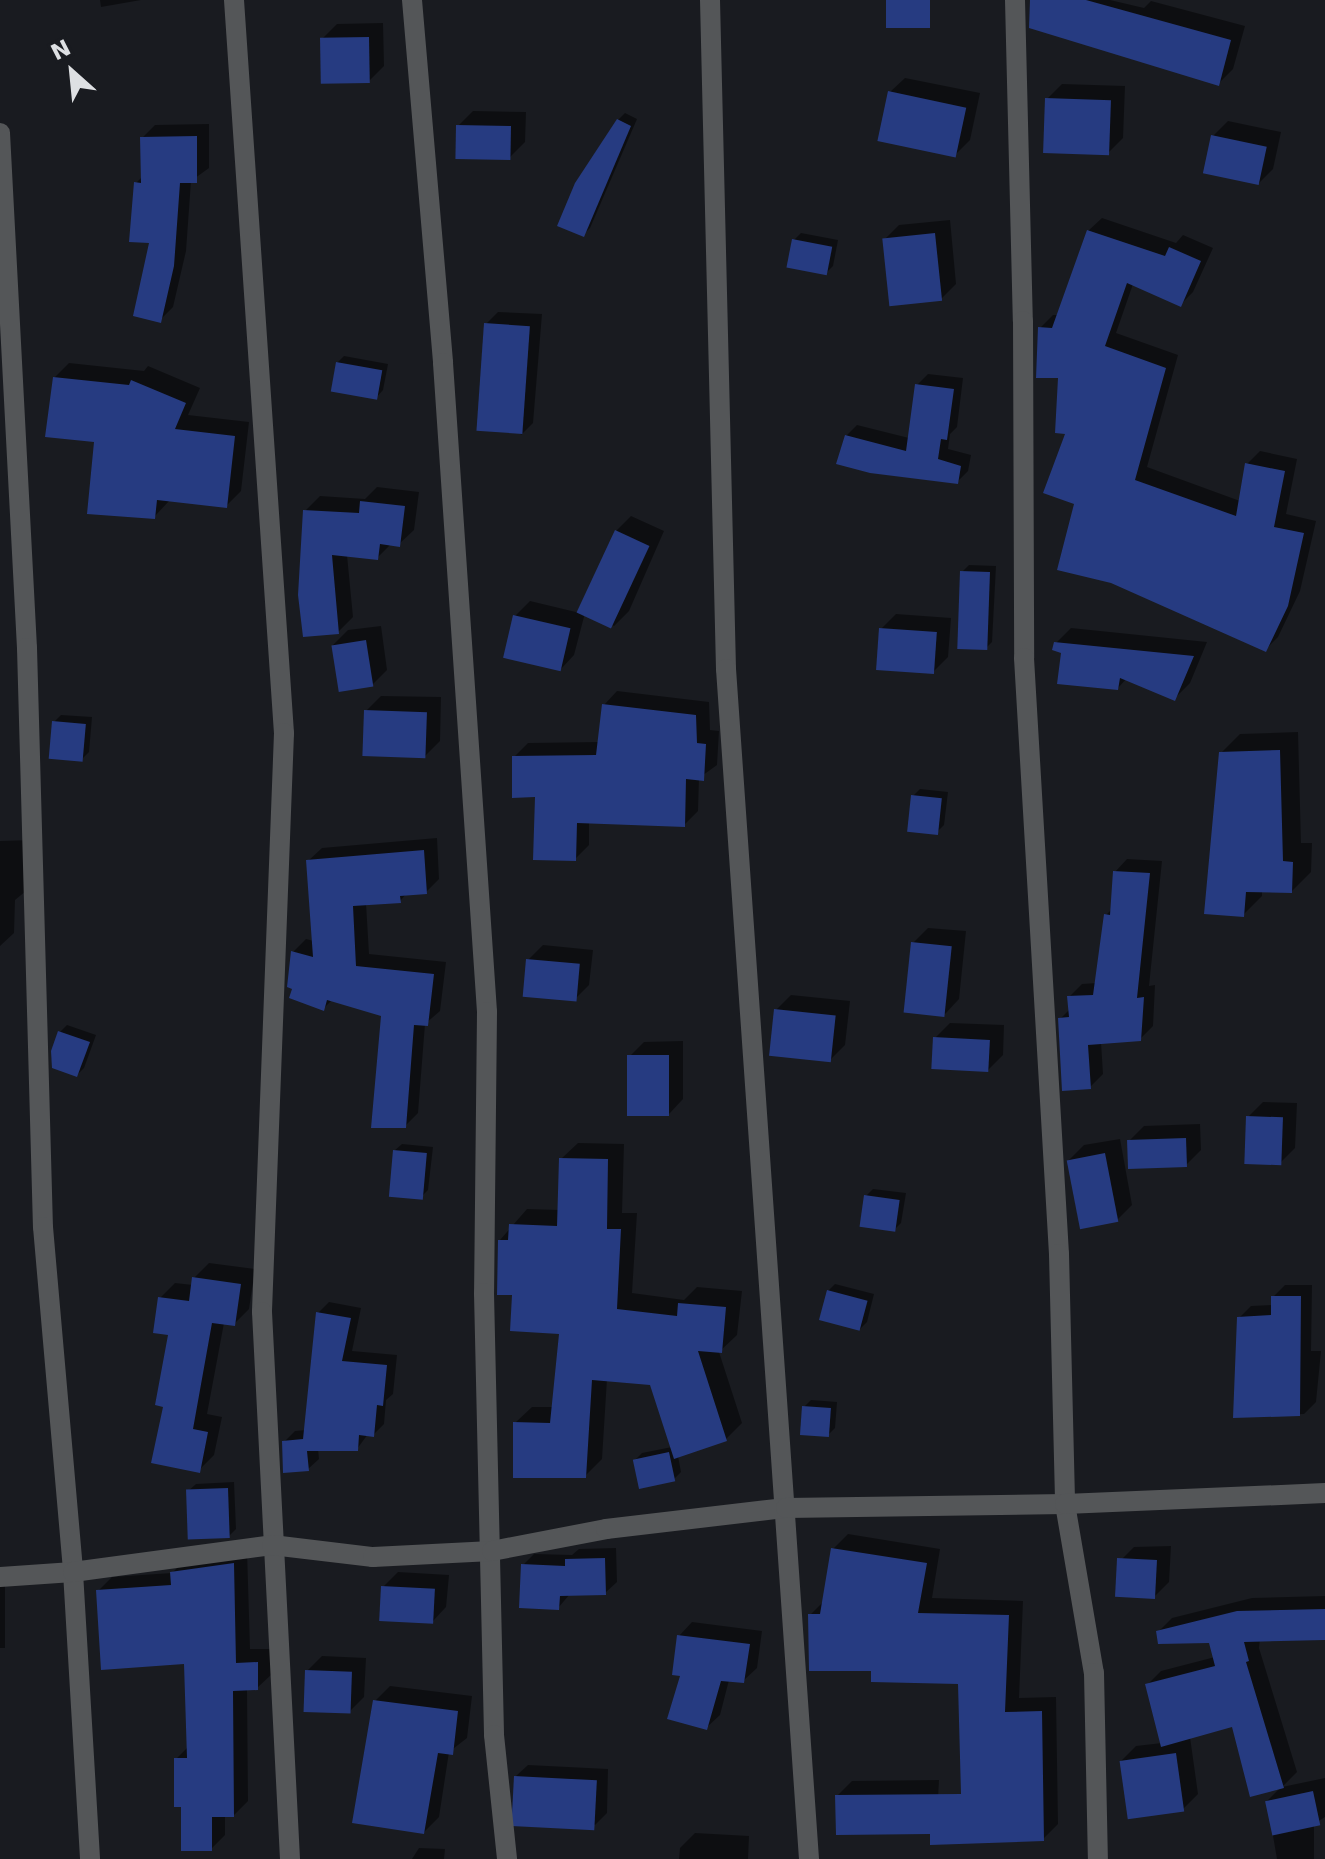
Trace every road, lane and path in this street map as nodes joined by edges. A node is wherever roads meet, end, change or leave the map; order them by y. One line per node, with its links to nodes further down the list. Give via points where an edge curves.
1 (234, 0): 9 (street, via 284,733 263,1248)
2 (412, 0): 10 (street, via 443,363 487,1012 484,1293)
3 (710, 0): 8 (street, via 726,669)
4 (1015, 0): 7 (street, via 1024,658 1059,1254)
5 (0, 133): 11 (street, via 27,648 43,1227)
6 (1325, 1493): 7 (street)
7 (1065, 1504): 8 (street); 17 (street, via 1094,1673)
8 (786, 1508): 10 (street, via 606,1529); 16 (street)
9 (272, 1545): 10 (street, via 373,1557); 11 (street); 14 (street)
10 (492, 1551): 15 (street, via 494,1735)
11 (73, 1572): 12 (street); 13 (street)
12 (0, 1577)
13 (90, 1859)
14 (290, 1859)
15 (507, 1859)
16 (809, 1859)
17 (1098, 1859)

